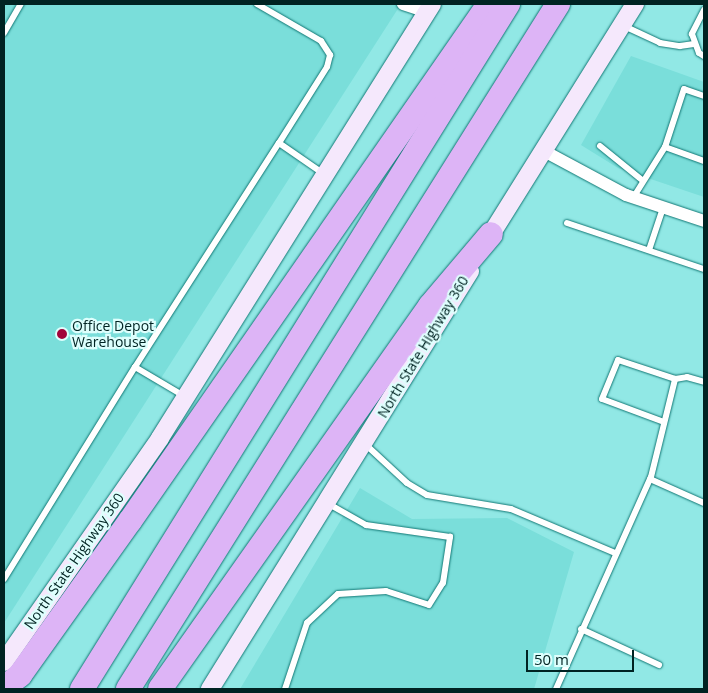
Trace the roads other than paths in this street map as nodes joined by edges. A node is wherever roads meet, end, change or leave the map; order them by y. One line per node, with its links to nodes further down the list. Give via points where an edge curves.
1 (21, 4): 11 (lane)
2 (258, 4): 15 (lane, via 321,41 330,55 327,67)
3 (403, 4): 8 (street)
4 (489, 4): 43 (highway, via 130,521 20,675)
5 (508, 4): 44 (highway)
6 (558, 4): 45 (highway)
7 (635, 4): 10 (main road, North State Highway 360)
8 (429, 8): 20 (main road, North State Highway 360)
9 (704, 10): 12 (lane, via 692,34)
10 (622, 25): 12 (lane, via 660,43); 18 (main road, North State Highway 360)
11 (4, 33)
12 (694, 44): 13 (lane)
13 (704, 56)
14 (704, 96): 17 (lane, via 684,89)
15 (279, 143): 20 (lane); 29 (lane)
16 (600, 146): 21 (lane)
17 (665, 147): 19 (lane); 21 (lane)
18 (544, 151): 22 (street); 26 (main road, North State Highway 360)
19 (704, 160)
20 (325, 175): 32 (main road, North State Highway 360)
21 (642, 180): 22 (lane)
22 (633, 198): 23 (street)
23 (663, 208): 24 (street); 27 (lane)
24 (704, 221)
25 (567, 223): 27 (lane)
26 (491, 234): 34 (main road, North State Highway 360); 46 (highway, via 430,306)
27 (649, 250): 28 (lane)
28 (704, 269)
29 (135, 367): 32 (lane); 39 (lane)
30 (675, 379): 31 (lane, via 687,377); 33 (lane); 33 (lane, via 618,360 602,399)
31 (704, 382)
32 (185, 397): 41 (main road, North State Highway 360)
33 (664, 422): 35 (lane)
34 (364, 443): 36 (main road, North State Highway 360); 38 (lane, via 407,483 427,495 511,509)
35 (650, 479): 37 (lane); 38 (lane)
36 (327, 503): 47 (main road, North State Highway 360); 48 (lane, via 366,525 450,537 443,583 429,605 386,590 338,594 307,623)
37 (704, 503)
38 (615, 553): 40 (lane)
39 (4, 579)
40 (581, 629): 42 (lane); 49 (lane)
41 (4, 662)
42 (659, 665)
43 (4, 688)
44 (82, 689)
45 (128, 689)
46 (160, 689)
47 (210, 689)
48 (285, 689)
49 (556, 689)

